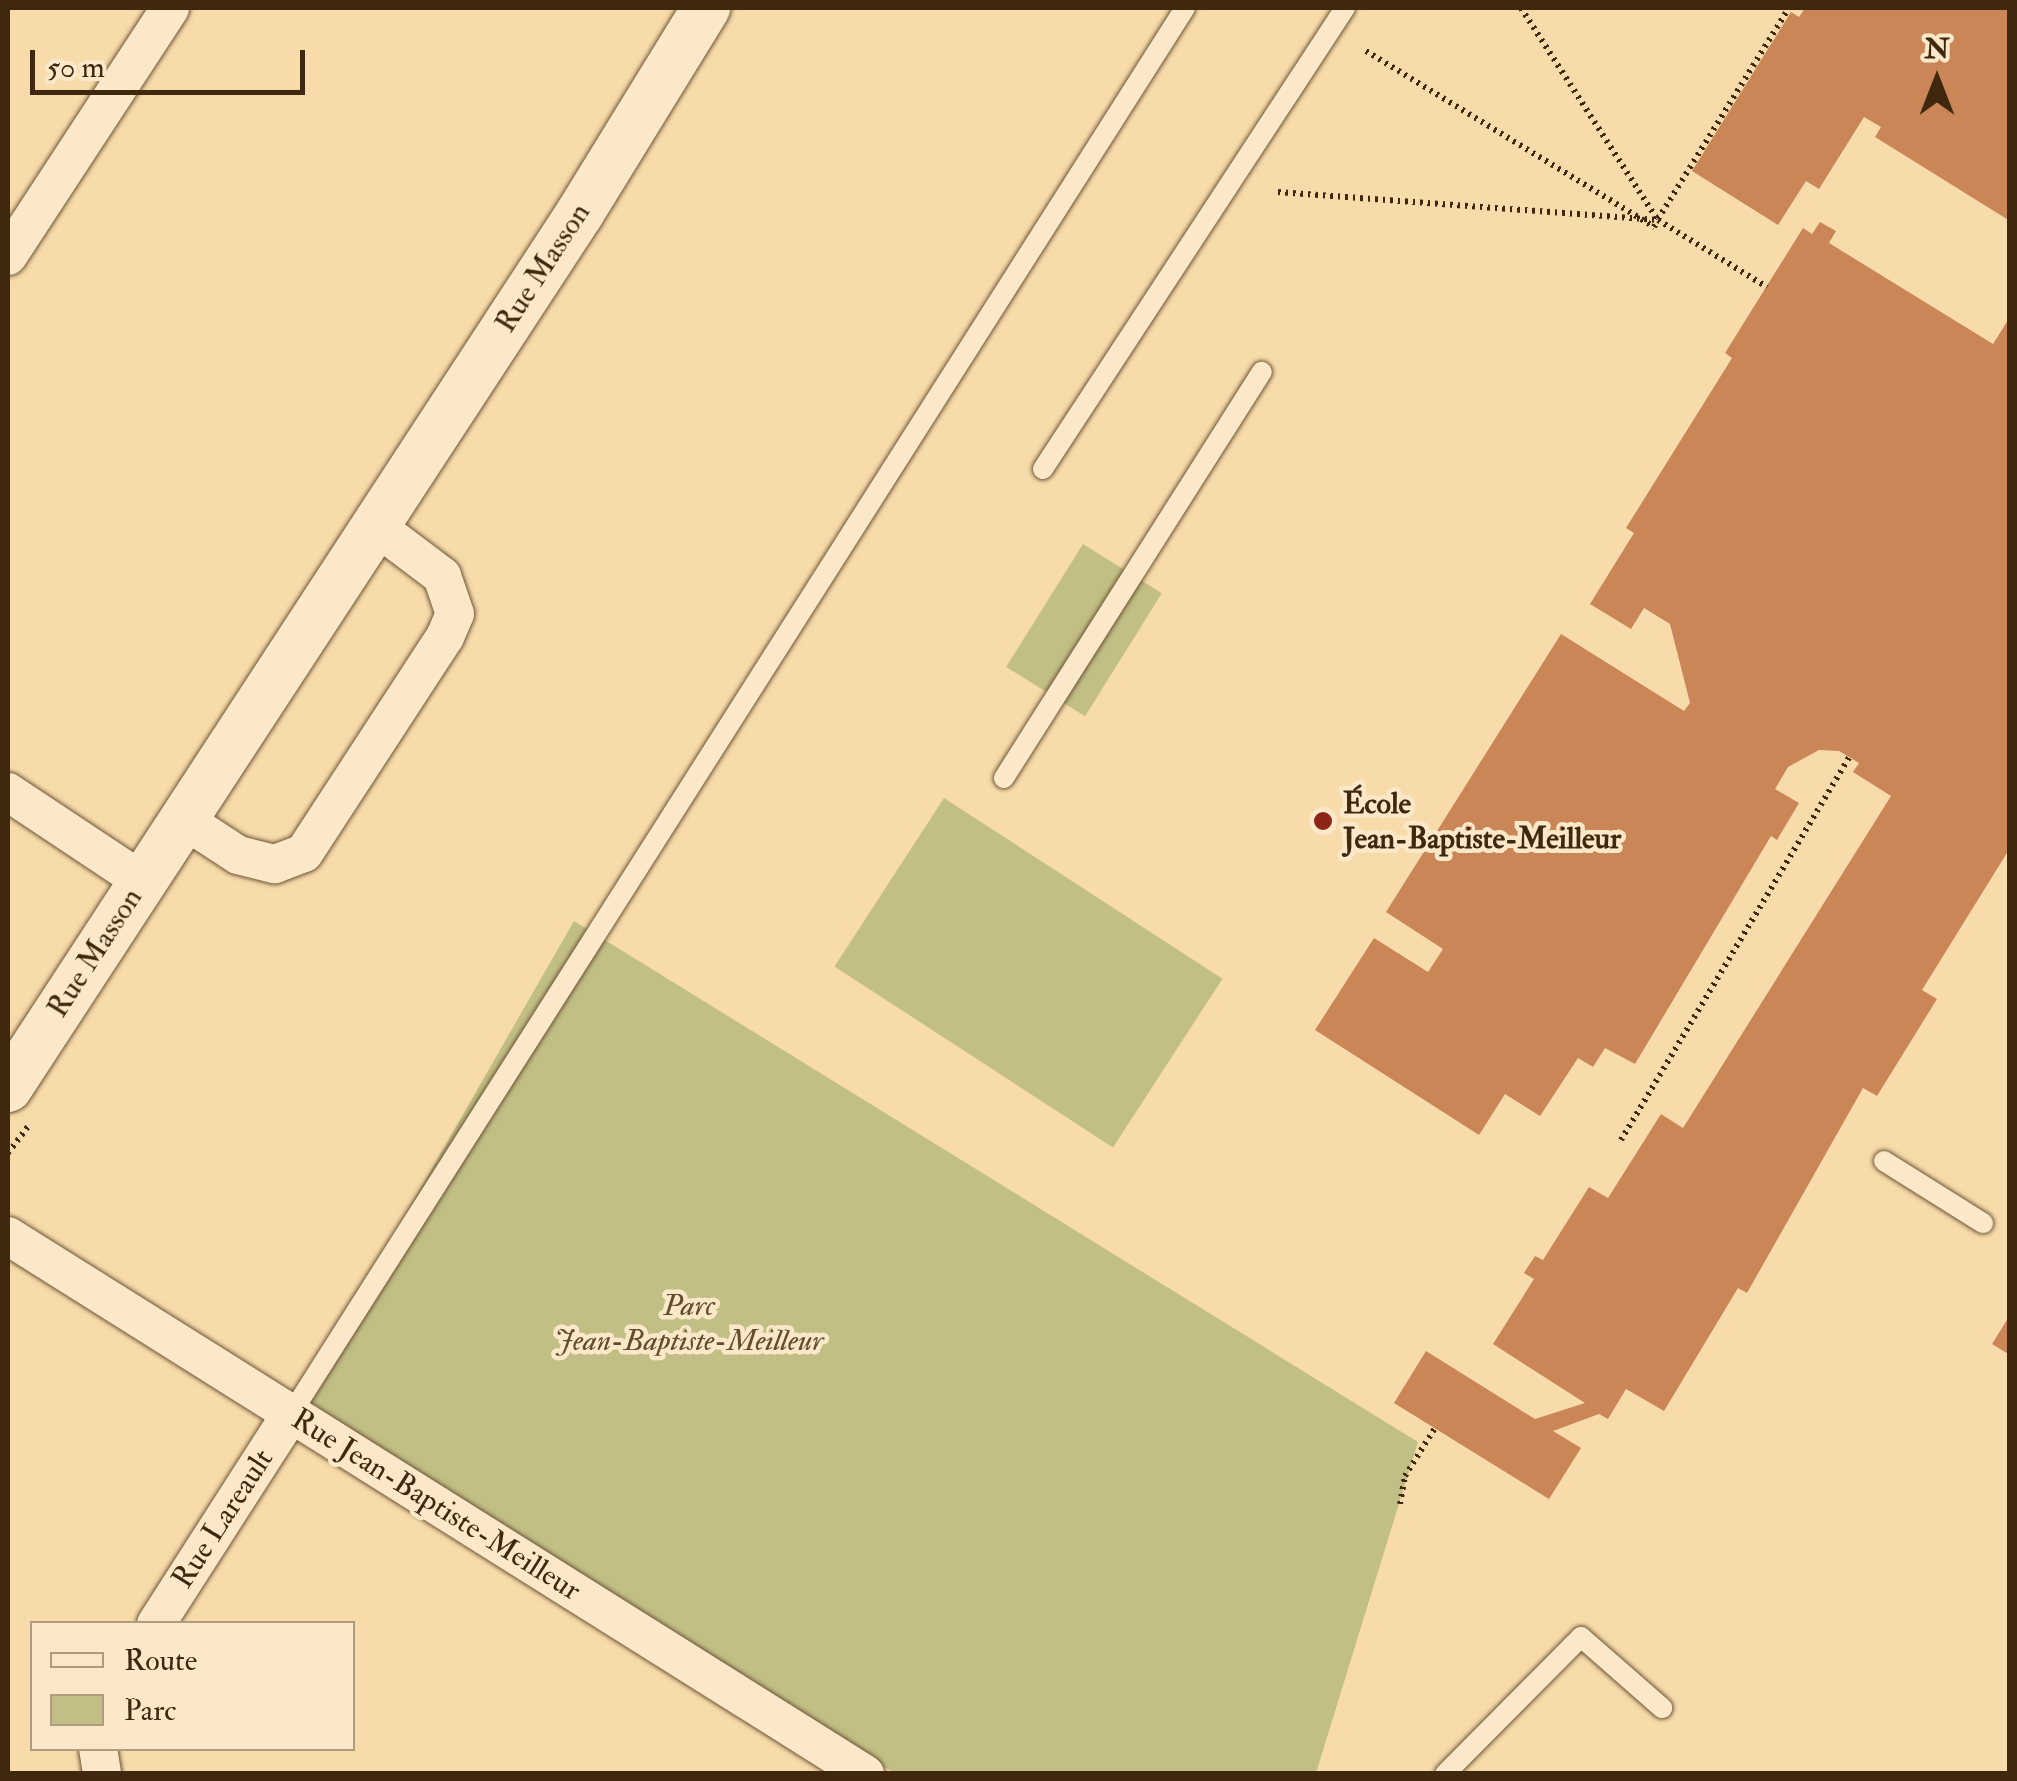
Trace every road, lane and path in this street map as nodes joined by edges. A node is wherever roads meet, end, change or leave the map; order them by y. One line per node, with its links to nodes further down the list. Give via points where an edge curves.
1 (170, 8): 9 (street)
2 (706, 8): 15 (street, Rue Masson)
3 (1185, 8): 26 (lane)
4 (1345, 8): 14 (lane)
5 (1521, 8): 10 (path)
6 (1788, 8): 10 (path)
7 (1366, 51): 10 (path)
8 (1278, 192): 10 (path)
9 (18, 216): 11 (street)
10 (1656, 223): 12 (path)
11 (8, 256)
12 (1767, 287)
13 (1262, 372): 17 (lane)
14 (1043, 469)
15 (374, 524): 19 (street, Rue Masson); 19 (street, via 442,576 454,598 445,636 304,853 275,864 256,860)
16 (1849, 757): 22 (path)
17 (1004, 778)
18 (8, 792): 20 (street)
19 (186, 821): 20 (street, Rue Masson)
20 (142, 881): 21 (street, Rue Masson)
21 (8, 1088)
22 (1621, 1140)
23 (1884, 1161): 24 (lane)
24 (1983, 1223)
25 (8, 1236): 26 (street, Rue Jean-Baptiste-Meilleur)
26 (290, 1414): 29 (street, Rue Lareault); 31 (street, Rue Jean-Baptiste-Meilleur)
27 (1434, 1428): 28 (path, via 1405,1476)
28 (1400, 1504)
29 (158, 1621)
30 (1662, 1708): 32 (lane, via 1581,1637)
31 (865, 1774)
32 (1445, 1774)

